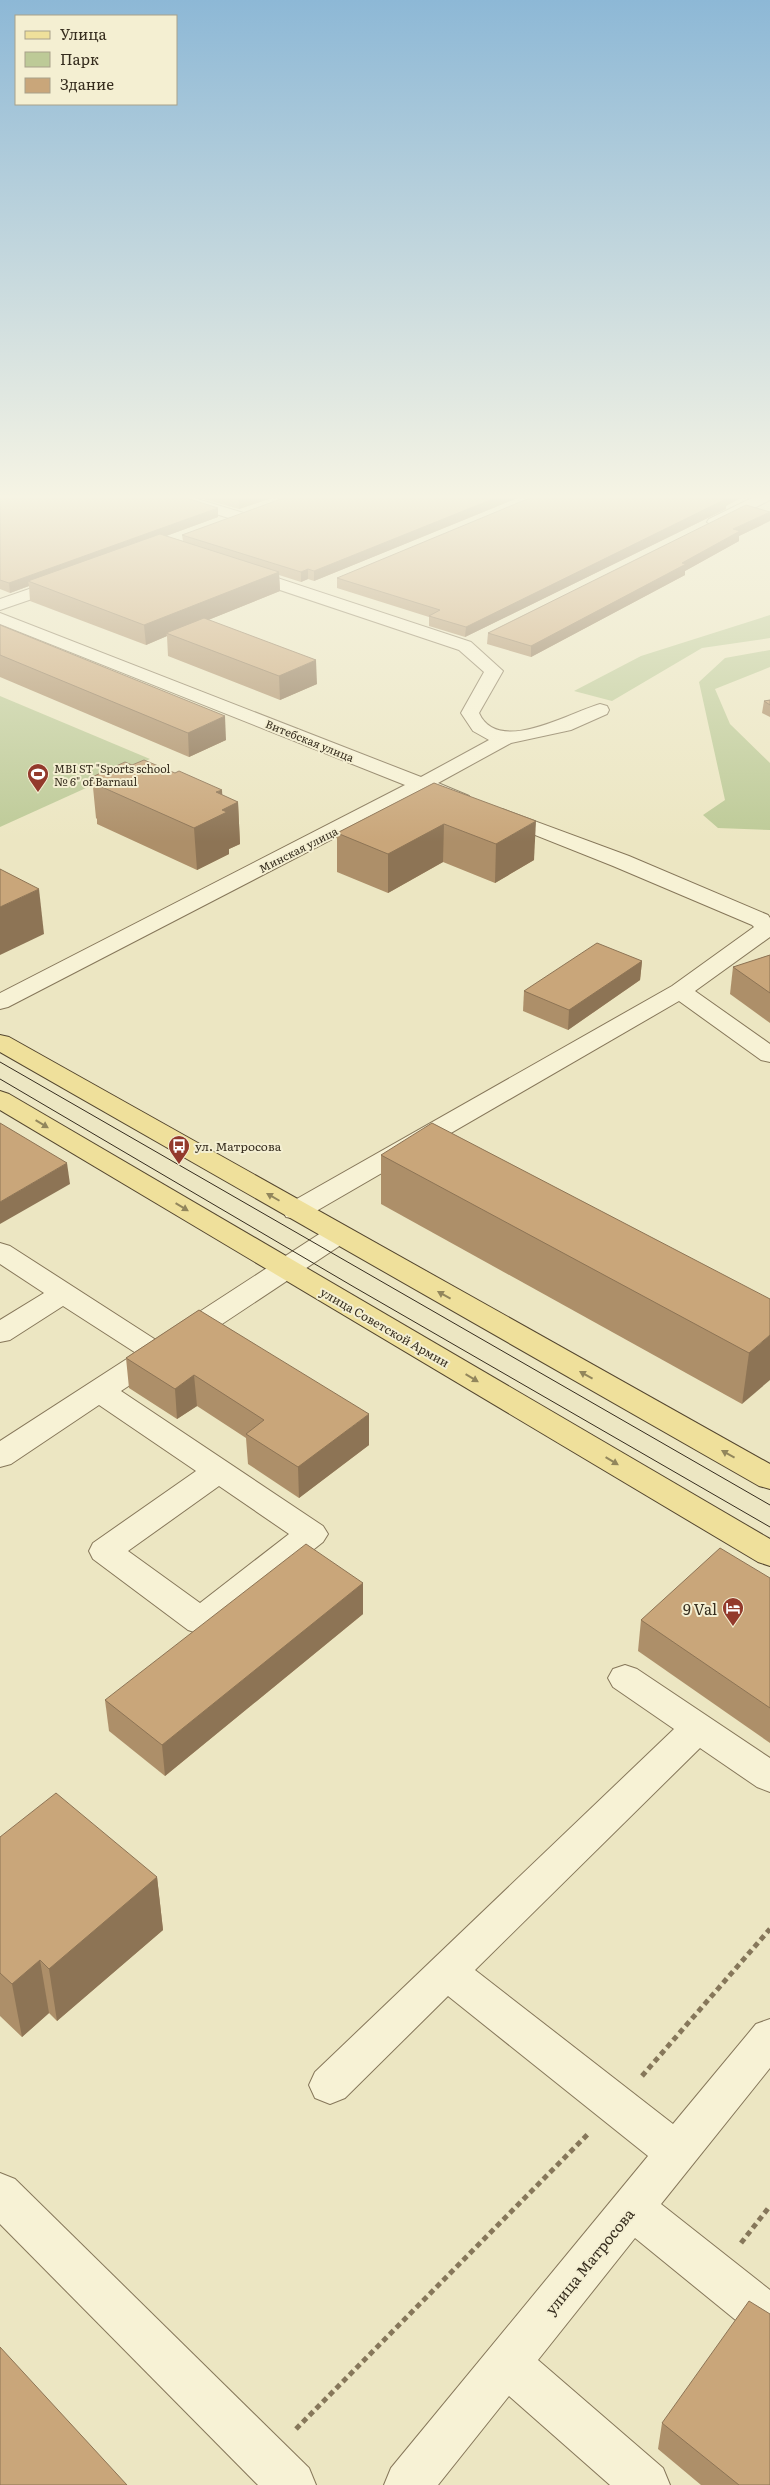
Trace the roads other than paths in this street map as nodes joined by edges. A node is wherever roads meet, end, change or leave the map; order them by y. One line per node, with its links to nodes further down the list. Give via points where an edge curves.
1 (363, 611): 4 (street)
2 (0, 618): 7 (street, Витебская улица)
3 (483, 637): 4 (street)
4 (465, 646): 6 (street, via 494,671 470,713 472,720 480,728)
5 (600, 710): 6 (street, Минская улица, via 564,726)
6 (505, 739): 7 (street, Минская улица)
7 (422, 784): 8 (street, Витебская улица, via 621,861 760,920 766,929); 9 (street, Минская улица)
8 (680, 991): 11 (street); 13 (street)
9 (0, 1002)
10 (0, 1042): 13 (main road, one-way to 10)
11 (770, 1055)
12 (0, 1099): 16 (main road, улица Советской Армии, one-way to 16)
13 (296, 1211): 14 (main road)
14 (337, 1234): 16 (street); 23 (main road, one-way to 14)
15 (0, 1252): 17 (street)
16 (284, 1268): 19 (street); 24 (main road, улица Советской Армии, one-way to 24)
17 (64, 1293): 18 (street); 19 (street)
18 (0, 1333)
19 (156, 1353): 20 (street)
20 (100, 1391): 21 (street); 22 (street)
21 (0, 1456)
22 (218, 1470): 22 (street, via 312,1534 200,1620 105,1551)
23 (770, 1478)
24 (770, 1554)
25 (625, 1678): 26 (street)
26 (698, 1728): 27 (street); 28 (street)
27 (770, 1777)
28 (447, 1972): 30 (street); 31 (street)
29 (770, 2038): 31 (street, улица Матросова)
30 (330, 2085)
31 (677, 2153): 33 (street, улица Матросова)
32 (0, 2194): 36 (street)
33 (632, 2208): 34 (street); 35 (street, улица Матросова)
34 (770, 2320)
35 (507, 2364): 37 (street, улица Матросова); 38 (street)
36 (279, 2472)
37 (408, 2485)
38 (646, 2485)

